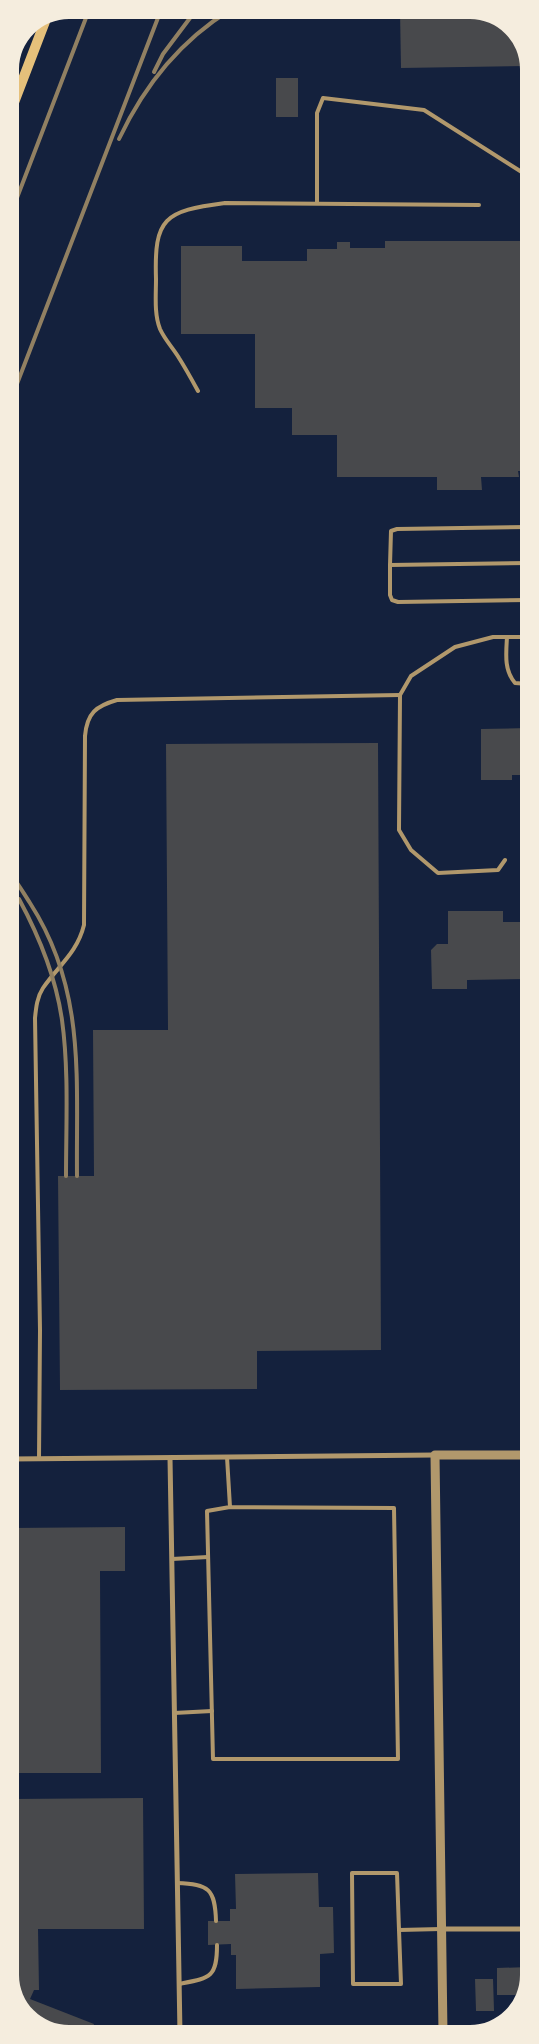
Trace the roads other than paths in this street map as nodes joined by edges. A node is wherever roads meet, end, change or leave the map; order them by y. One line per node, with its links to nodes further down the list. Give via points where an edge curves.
1 (43, 26): 2 (main road)
2 (19, 90)
3 (520, 171): 4 (lane, via 424,110 323,98 317,113)
4 (317, 203): 5 (lane); 6 (lane, via 208,205 175,215 158,234 155,244 156,305 160,328)
5 (479, 205)
6 (198, 391)
7 (520, 527): 9 (lane, via 397,529 391,531 390,536)
8 (520, 563): 9 (lane)
9 (390, 565): 10 (lane, via 390,595 398,602)
10 (520, 600)
11 (506, 637): 12 (lane); 13 (lane, via 509,676); 14 (lane, via 493,637 455,647 411,676)
12 (520, 637)
13 (520, 683)
14 (400, 695): 15 (lane, via 399,830 411,850 438,872 498,870); 21 (lane, via 117,700 90,714 85,736 84,925 80,943 42,988 35,1018)
15 (505, 860)
16 (435, 1455): 17 (street); 18 (street); 29 (street)
17 (520, 1455)
18 (227, 1457): 19 (street); 22 (lane)
19 (170, 1458): 21 (street); 24 (street)
20 (19, 1459): 21 (street)
21 (39, 1459)
22 (230, 1507): 23 (lane, via 207,1510); 25 (lane, via 394,1508 398,1759 213,1759)
23 (208, 1558): 24 (lane); 25 (lane)
24 (172, 1559): 26 (street)
25 (212, 1711): 26 (lane)
26 (174, 1713): 27 (street)
27 (178, 1883): 28 (lane, via 198,1883 206,1887 216,1904); 33 (street)
28 (216, 1921)
29 (441, 1929): 30 (street); 31 (lane); 35 (street)
30 (520, 1929)
31 (399, 1930): 31 (lane, via 397,1873 352,1873 353,1984 401,1984)
32 (217, 1945): 33 (lane, via 215,1970 207,1979)
33 (179, 1984): 34 (street)
34 (180, 2025)
35 (443, 2025)

